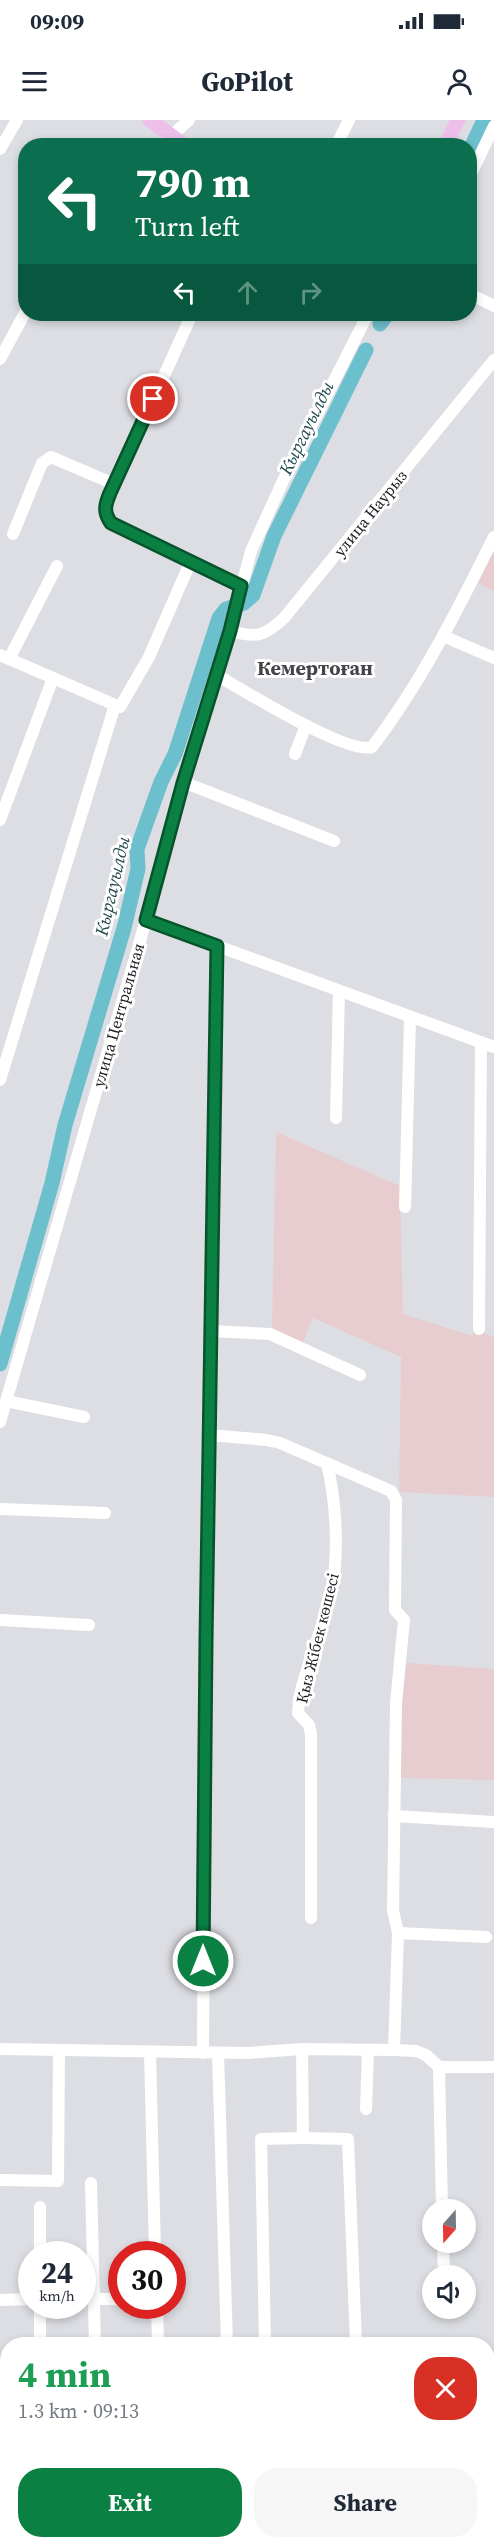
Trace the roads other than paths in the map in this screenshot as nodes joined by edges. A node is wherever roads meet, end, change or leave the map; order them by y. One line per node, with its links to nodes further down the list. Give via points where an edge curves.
1 (17, 120): 11 (street)
2 (150, 120): 7 (main road)
3 (189, 120): 8 (street)
4 (349, 120): 9 (street)
5 (458, 120): 10 (main road)
6 (494, 126): 12 (street)
7 (164, 138)
8 (169, 138)
9 (340, 138)
10 (449, 138)
11 (0, 149)
12 (477, 161)
13 (477, 298): 14 (street)
14 (494, 306)
15 (21, 321): 18 (street)
16 (189, 321): 20 (street)
17 (364, 321): 25 (street, улица Центральная, via 259,532)
18 (0, 359)
19 (494, 360): 26 (street, улица Наурыз, via 284,618 262,635 251,637)
20 (114, 484): 21 (street, via 51,457 42,463); 23 (street, via 104,508 111,523)
21 (13, 534)
22 (494, 537): 27 (street)
23 (190, 563): 25 (street); 32 (street, via 149,657 120,707)
24 (57, 566): 28 (street)
25 (240, 592): 26 (street, улица Центральная)
26 (231, 625): 30 (street, улица Центральная)
27 (443, 636): 29 (street); 33 (street, via 372,747 359,748)
28 (4, 657): 31 (street)
29 (494, 658)
30 (217, 675): 33 (street); 35 (street, улица Центральная)
31 (52, 678): 32 (street); 36 (street)
32 (115, 705): 44 (street)
33 (306, 725): 34 (street)
34 (295, 754)
35 (183, 783): 37 (street); 38 (street, улица Центральная)
36 (0, 820)
37 (334, 841)
38 (146, 920): 39 (street); 50 (street, улица Центральная)
39 (217, 946): 40 (street); 48 (street)
40 (339, 991): 41 (street); 45 (street)
41 (410, 1017): 42 (street); 46 (street)
42 (481, 1042): 43 (street); 47 (street)
43 (494, 1047)
44 (0, 1080)
45 (336, 1118)
46 (405, 1207)
47 (479, 1329)
48 (211, 1331): 49 (street, via 270,1334); 53 (street)
49 (360, 1375)
50 (6, 1401): 51 (street); 52 (street, улица Центральная)
51 (84, 1417)
52 (0, 1422)
53 (209, 1435): 54 (street, via 267,1440); 70 (street)
54 (327, 1464): 59 (street, via 391,1491 396,1500 395,1610 404,1620 396,1703); 61 (street, Қыз Жібек көшесі, via 336,1565 298,1713 309,1725 311,1734)
55 (0, 1509): 56 (street)
56 (105, 1513)
57 (0, 1620): 58 (street)
58 (89, 1625)
59 (394, 1816): 60 (street); 62 (street, via 393,1910)
60 (494, 1822)
61 (311, 1918)
62 (398, 1933): 63 (street); 68 (street)
63 (486, 1937)
64 (0, 2049): 66 (street)
65 (302, 2049): 67 (street); 71 (street); 75 (street)
66 (59, 2050): 69 (street); 76 (street, via 58,2181)
67 (368, 2050): 68 (street); 74 (street)
68 (394, 2050): 72 (street, via 416,2051)
69 (150, 2052): 70 (street); 82 (street)
70 (203, 2053): 71 (street)
71 (218, 2053): 91 (street)
72 (439, 2067): 73 (street); 78 (street)
73 (494, 2067)
74 (366, 2109)
75 (303, 2138): 92 (street, via 261,2139); 93 (street, via 348,2139)
76 (0, 2180)
77 (91, 2183): 81 (street)
78 (442, 2199)
79 (39, 2207): 80 (street)
80 (39, 2241)
81 (90, 2241)
82 (155, 2241)
83 (18, 2299): 84 (street)
84 (0, 2300)
85 (40, 2319): 88 (street)
86 (91, 2319): 89 (street)
87 (157, 2319): 90 (street)
88 (40, 2337)
89 (94, 2337)
90 (158, 2337)
91 (227, 2337)
92 (265, 2337)
93 (356, 2337)

